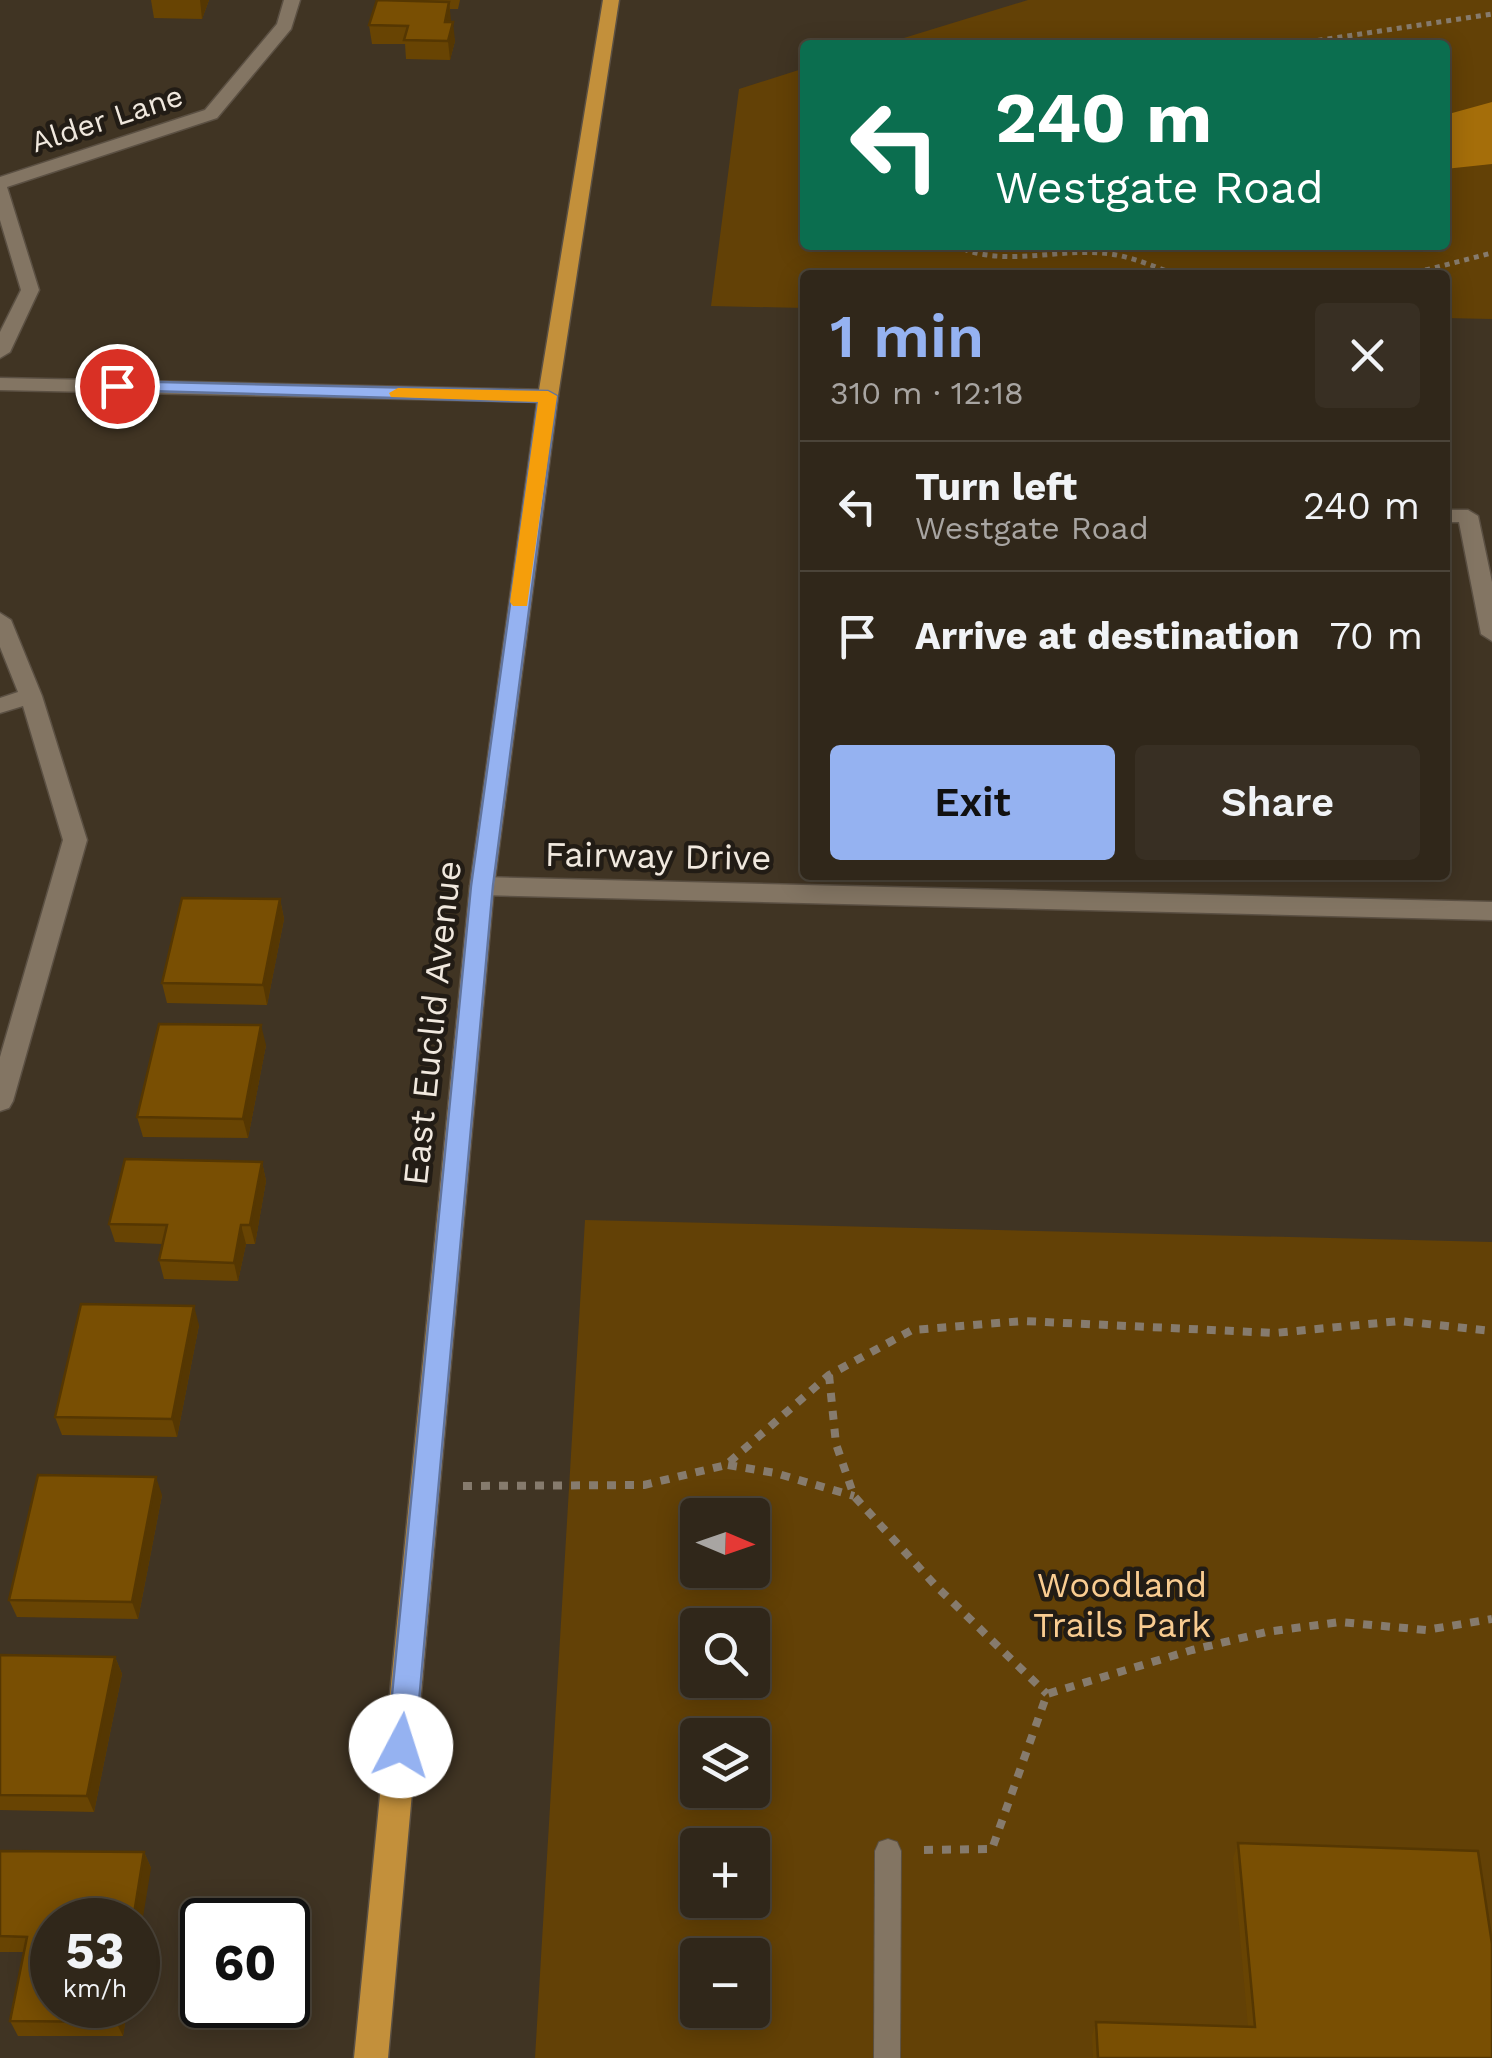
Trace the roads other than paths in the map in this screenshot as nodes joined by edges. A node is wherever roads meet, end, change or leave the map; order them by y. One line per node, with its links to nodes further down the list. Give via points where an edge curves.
1 (292, 0): 3 (street, Alder Lane, via 285,25 211,114)
2 (611, 0): 6 (main road, East Euclid Avenue)
3 (0, 187): 4 (street, via 30,290)
4 (0, 352)
5 (0, 384): 6 (street)
6 (548, 396): 12 (main road, East Euclid Avenue)
7 (1450, 516): 9 (street, via 1468,516)
8 (0, 620): 10 (street)
9 (1492, 634)
10 (32, 696): 11 (street); 14 (street, via 75,840)
11 (0, 706)
12 (482, 886): 13 (street, Fairway Drive); 16 (main road, East Euclid Avenue)
13 (1492, 911)
14 (0, 1101)
15 (888, 1851): 17 (lane)
16 (371, 2058)
17 (888, 2058)

